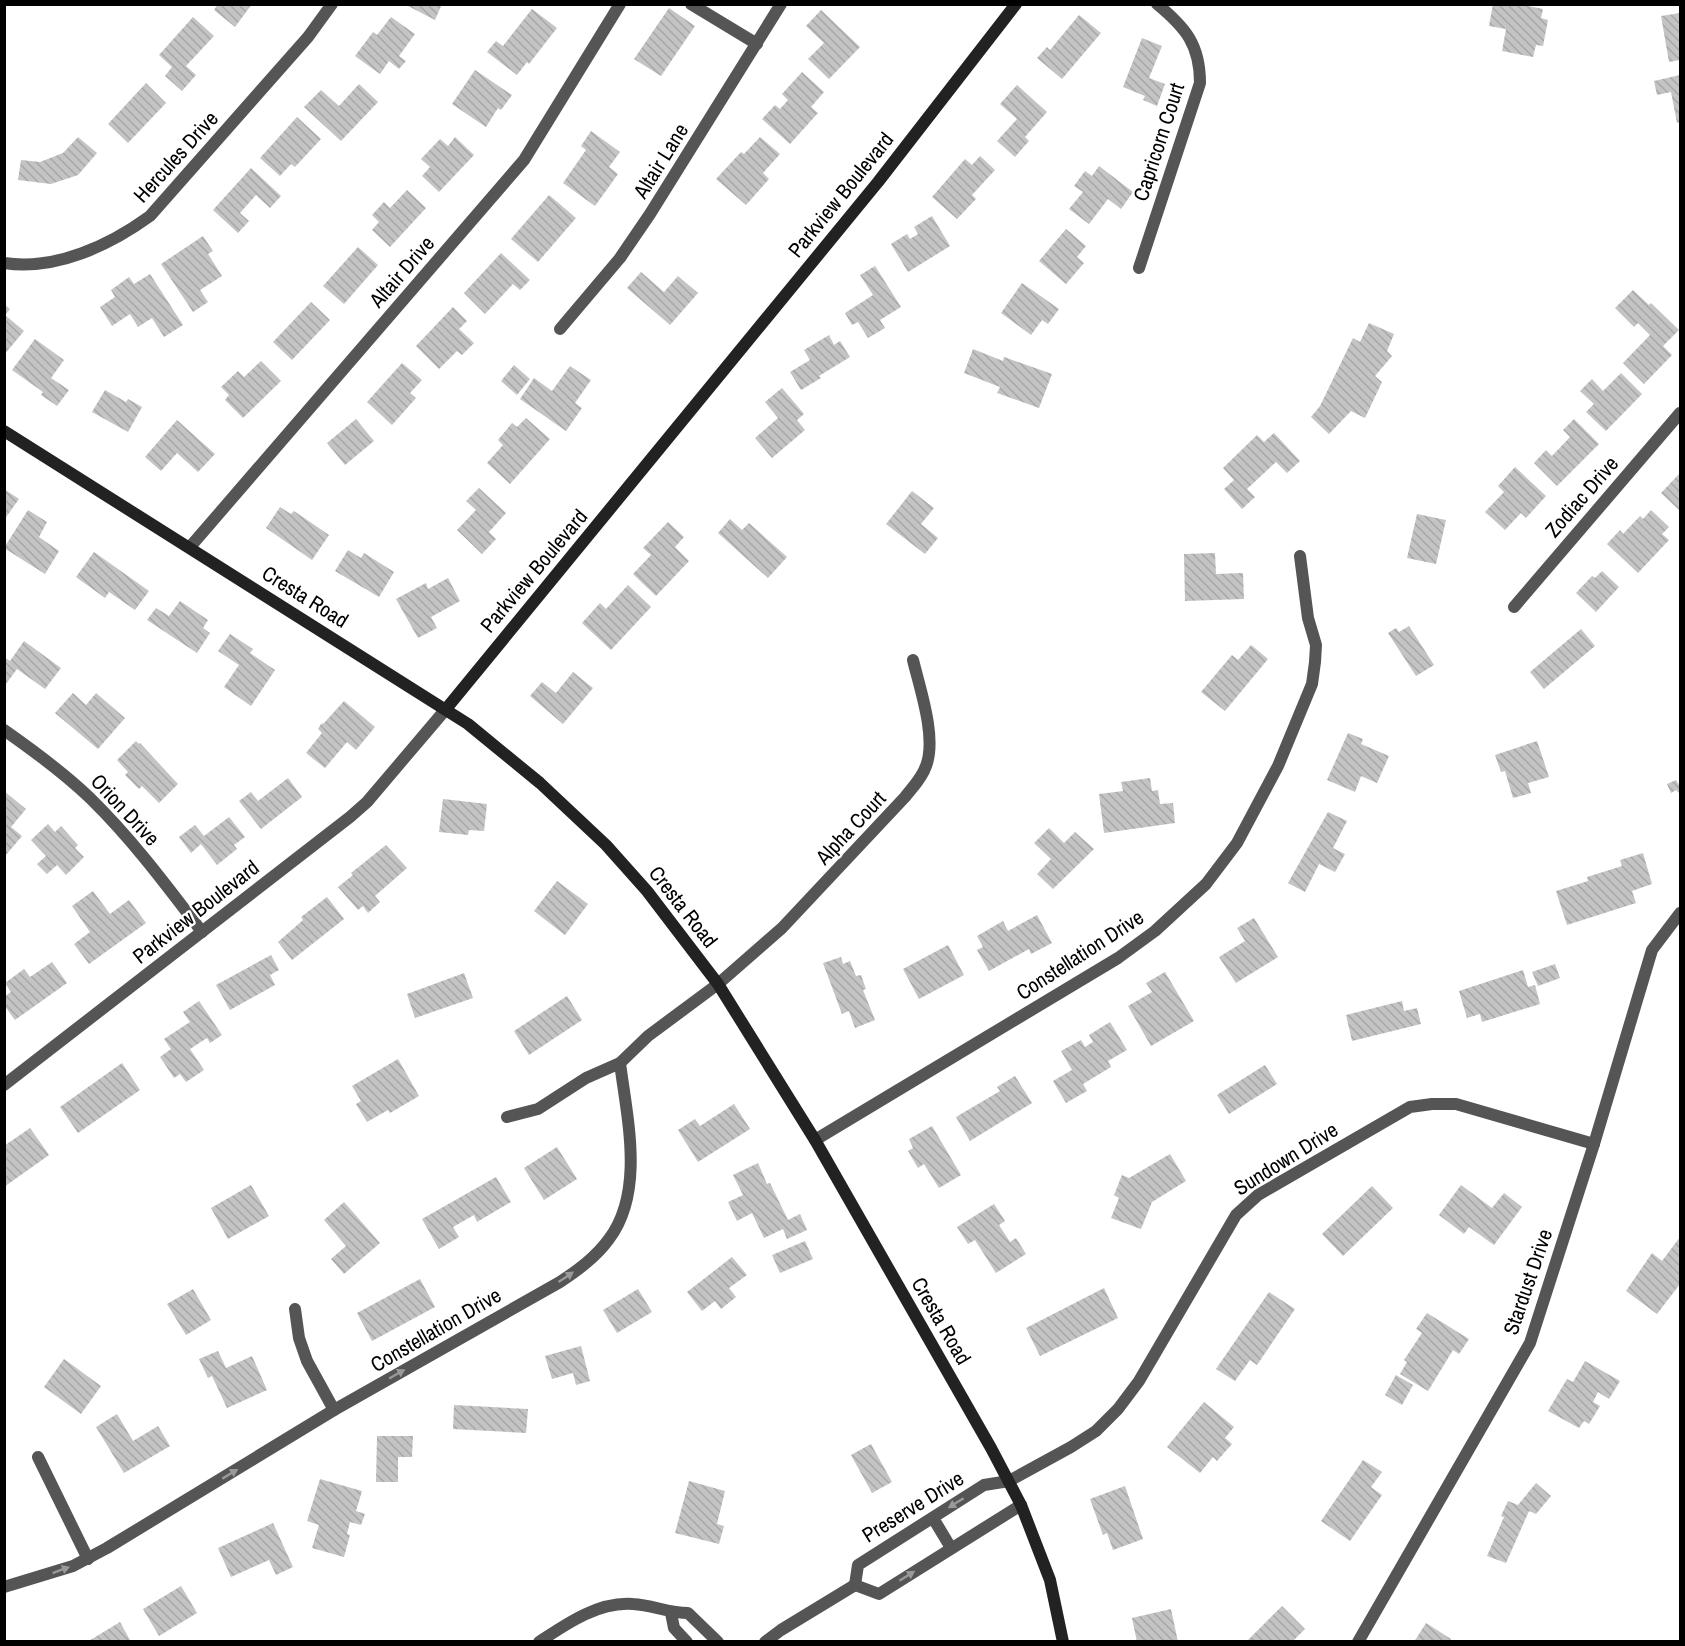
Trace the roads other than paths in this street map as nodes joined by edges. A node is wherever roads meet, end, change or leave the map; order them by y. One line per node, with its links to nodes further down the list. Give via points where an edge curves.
1 (332, 4): 8 (street, Hercules Drive, via 308,37 150,216 101,247 73,256 16,264)
2 (620, 4): 13 (street, Altair Drive, via 524,160)
3 (691, 4): 7 (street)
4 (781, 4): 7 (street, Altair Lane)
5 (1016, 4): 17 (main road, Parkview Boulevard, via 790,291)
6 (1157, 4): 9 (street, Capricorn Court, via 1194,44 1200,83)
7 (757, 44): 10 (street, Altair Lane, via 620,258)
8 (4, 262)
9 (1139, 268)
10 (560, 329)
11 (1680, 412): 15 (street, Zodiac Drive)
12 (4, 431): 13 (main road, Cresta Road)
13 (190, 547): 17 (main road, Cresta Road)
14 (1300, 556): 25 (street, Constellation Drive, via 1308,618 1316,645 1312,684 1273,775 1237,843 1206,884 1155,931 1118,958)
15 (1514, 607)
16 (914, 660): 21 (street, Alpha Court, via 929,733 929,758 919,780 809,902)
17 (446, 709): 20 (street, Parkview Boulevard, via 350,818); 21 (main road, Cresta Road, via 540,783 606,845 647,891)
18 (4, 730): 20 (street, Orion Drive, via 90,798 146,859)
19 (1680, 913): 26 (street, Stardust Drive, via 1652,950)
20 (202, 932): 23 (street, Parkview Boulevard)
21 (718, 984): 22 (street, via 648,1036); 25 (main road, Cresta Road)
22 (620, 1063): 24 (street, via 586,1078 538,1109); 28 (street, Constellation Drive, one-way to 22, via 560,1282 583,1266 609,1239 620,1221 630,1181)
23 (6, 1081)
24 (507, 1117)
25 (815, 1140): 30 (main road, Cresta Road)
26 (1594, 1144): 30 (street, Sundown Drive, via 1456,1104 1410,1107 1246,1204 1118,1409 1096,1431); 43 (street, Stardust Drive, via 1530,1343)
27 (295, 1309): 28 (street, via 307,1361)
28 (334, 1410): 34 (street, Constellation Drive, one-way to 28)
29 (38, 1457): 34 (street)
30 (1009, 1481): 31 (main road, Cresta Road); 32 (street, Preserve Drive, one-way to 32, via 984,1485)
31 (1022, 1505): 33 (street); 42 (main road, Cresta Road, via 1050,1580)
32 (933, 1518): 33 (street); 35 (street, Preserve Drive, via 858,1565)
33 (951, 1548): 35 (street, one-way to 33, via 879,1594)
34 (88, 1559): 36 (street, Constellation Drive, one-way to 34)
35 (855, 1585): 41 (street)
36 (4, 1587)
37 (671, 1613): 38 (street, via 631,1604 611,1606 567,1623); 39 (street, via 675,1628); 40 (street, via 688,1613)
38 (539, 1641)
39 (687, 1641)
40 (718, 1641)
41 (765, 1641)
42 (1063, 1641)
43 (1358, 1641)

